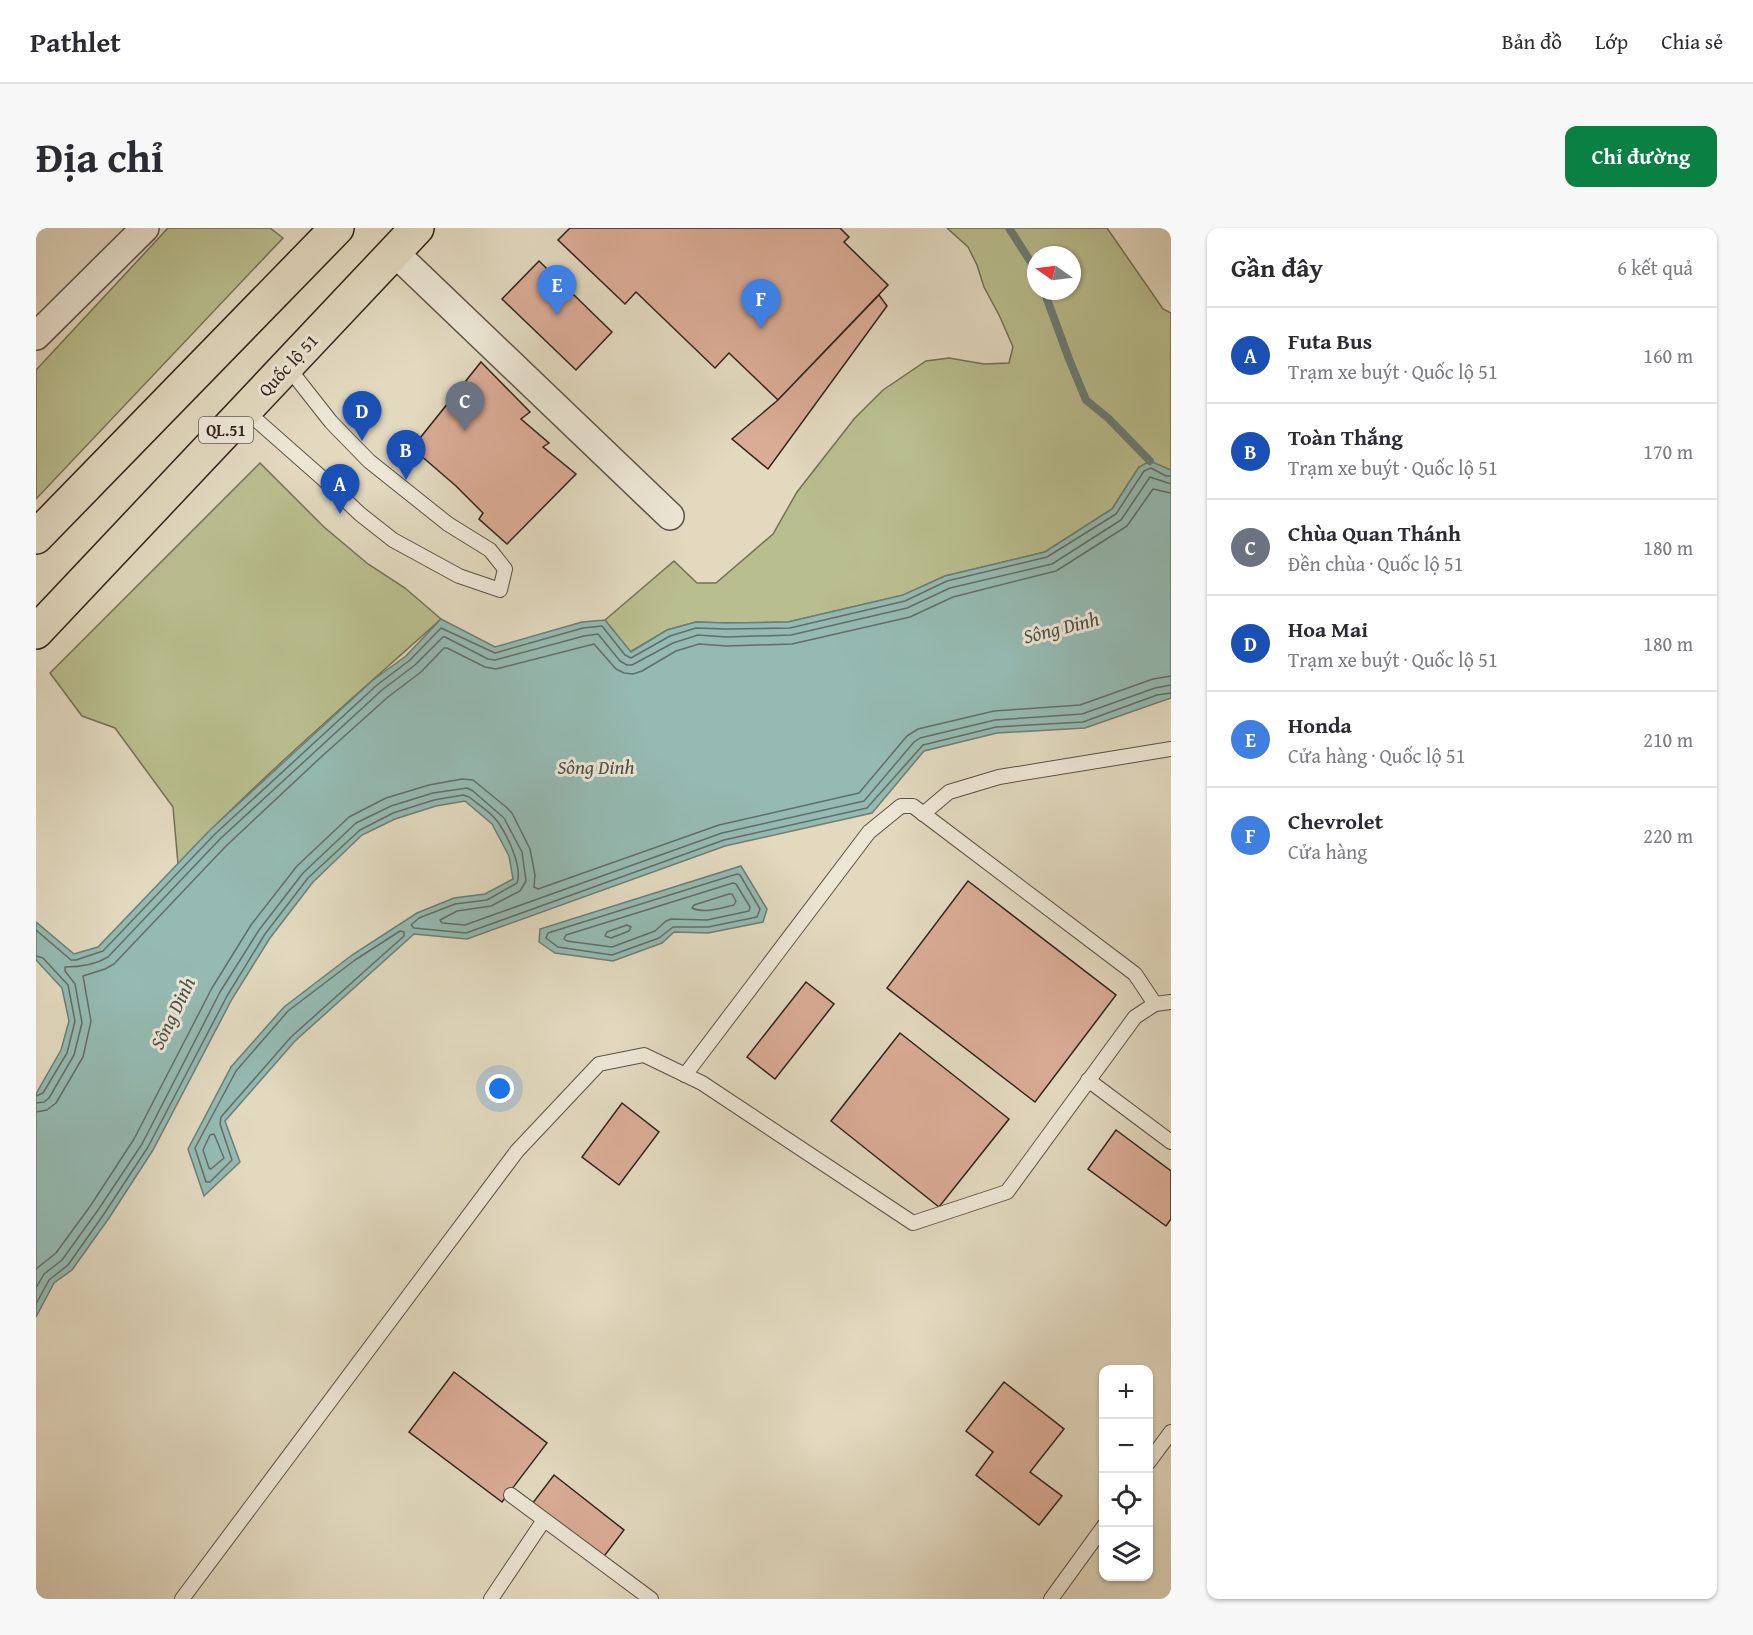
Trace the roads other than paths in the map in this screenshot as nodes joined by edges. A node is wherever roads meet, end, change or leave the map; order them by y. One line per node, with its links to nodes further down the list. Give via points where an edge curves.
1 (145, 228): 5 (street)
2 (338, 228): 9 (highway)
3 (417, 228): 4 (highway, Quốc lộ 51 / QL.51)
4 (394, 252): 6 (highway, Quốc lộ 51 / QL.51); 8 (street)
5 (36, 336)
6 (287, 366): 7 (highway, Quốc lộ 51 / QL.51); 7 (lane, via 331,423 369,462 448,524 490,550 505,569 500,590 459,576 393,540)
7 (245, 410): 10 (highway, Quốc lộ 51 / QL.51)
8 (670, 516)
9 (36, 537)
10 (36, 632)
11 (1171, 749): 12 (lane, via 999,777 949,792)
12 (923, 814): 14 (lane, via 1135,974); 15 (lane, via 913,806 901,806 869,832)
13 (1171, 1002): 14 (lane)
14 (1155, 1004): 16 (lane, via 1134,1017)
15 (685, 1075): 16 (lane, via 913,1223 1007,1192); 23 (lane, via 644,1055 599,1064 517,1151)
16 (1089, 1080): 17 (lane)
17 (1171, 1142)
18 (1171, 1432): 19 (lane)
19 (1153, 1457)
20 (511, 1495): 21 (lane)
21 (544, 1520): 24 (lane); 25 (lane)
22 (1103, 1527): 26 (lane)
23 (182, 1599)
24 (491, 1599)
25 (651, 1599)
26 (1051, 1599)

